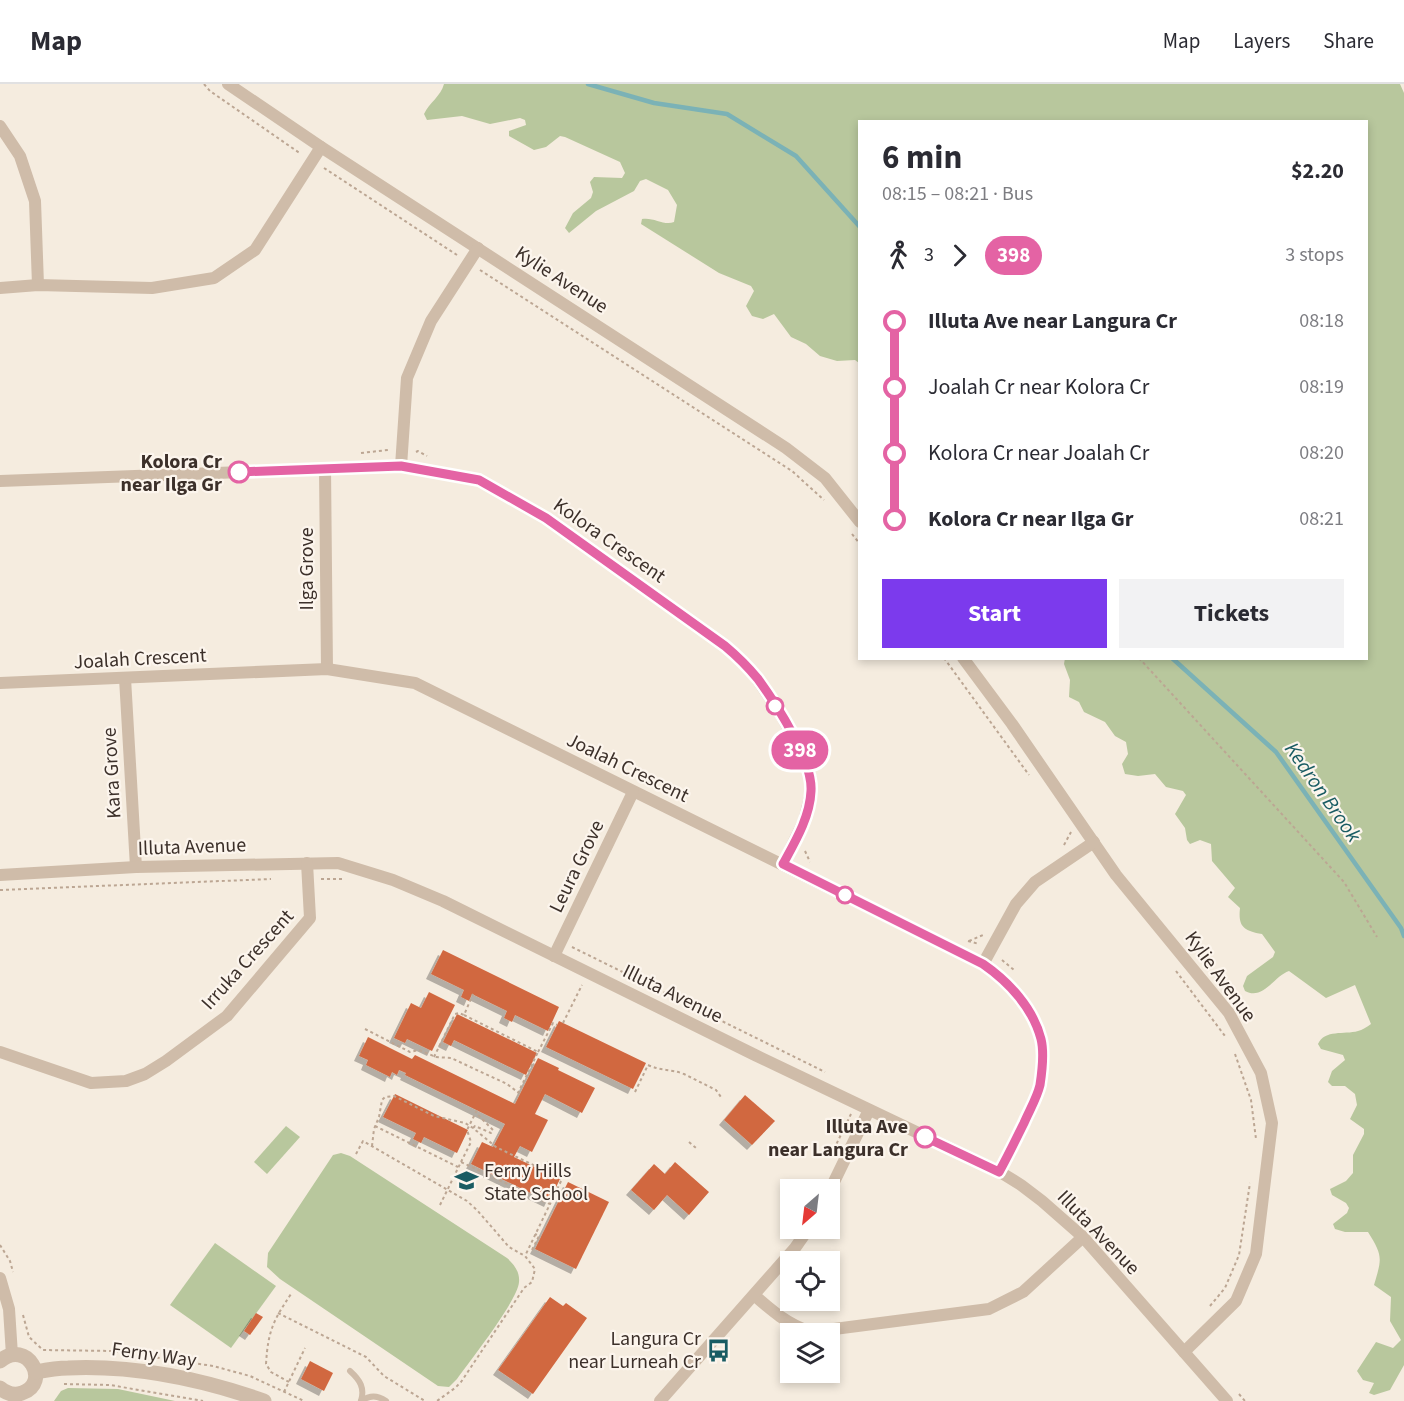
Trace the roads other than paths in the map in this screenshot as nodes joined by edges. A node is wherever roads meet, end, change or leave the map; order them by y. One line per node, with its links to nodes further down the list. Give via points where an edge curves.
1 (228, 84): 3 (street, Kylie Avenue)
2 (0, 126): 5 (street, via 20,156 35,201)
3 (321, 147): 4 (street, Kylie Avenue); 5 (street, via 255,250 214,278 152,288)
4 (478, 248): 7 (street, via 431,321 407,378); 10 (street, Kylie Avenue, via 786,448 825,478)
5 (38, 285): 6 (street)
6 (0, 288)
7 (401, 466): 8 (street, Kolora Crescent); 18 (street, Kolora Crescent, via 479,480 546,518 742,662 780,713 811,780 804,821)
8 (325, 468): 9 (street, Kolora Crescent); 12 (street, Ilga Grove)
9 (0, 481)
10 (858, 519)
11 (964, 660): 16 (street, Kylie Avenue)
12 (327, 669): 13 (street, Joalah Crescent); 15 (street, Joalah Crescent, via 415,683)
13 (125, 678): 14 (street, Joalah Crescent); 19 (street, Kara Grove)
14 (0, 684)
15 (633, 792): 18 (street, Joalah Crescent); 21 (street, Leura Grove)
16 (1094, 843): 22 (street, via 1035,882 1016,904); 31 (street, Kylie Avenue, via 1229,1013 1261,1073 1272,1123 1256,1254 1236,1301)
17 (307, 863): 19 (street, Illuta Avenue); 21 (street, Illuta Avenue, via 338,863 393,880); 23 (street, Irruka Crescent, via 310,918 227,1016 145,1074 126,1081 91,1083)
18 (783, 864): 22 (street, Joalah Crescent)
19 (136, 867): 20 (street, Illuta Avenue)
20 (0, 875)
21 (554, 956): 24 (street, Illuta Avenue)
22 (983, 964): 25 (street, Joalah Crescent, via 1013,988 1041,1040 1039,1087)
23 (0, 1052)
24 (869, 1110): 25 (street, Illuta Avenue); 26 (street)
25 (999, 1172): 27 (street, Illuta Avenue, via 1028,1190)
26 (835, 1179)
27 (1083, 1237): 30 (street, via 1023,1292 989,1310 811,1332 787,1321); 31 (street, Illuta Avenue)
28 (801, 1239): 30 (street)
29 (0, 1278): 32 (street, via 9,1309)
30 (754, 1295): 41 (street)
31 (1184, 1352): 37 (street, Illuta Avenue)
32 (6, 1358): 34 (street, via 27,1358)
33 (350, 1371): 39 (lane, via 362,1384)
34 (36, 1372): 36 (street, via 32,1387); 38 (street, Ferny Way, via 66,1368 133,1369 217,1386)
35 (0, 1388): 36 (street)
36 (19, 1398)
37 (1222, 1399)
38 (264, 1401)
39 (361, 1401): 40 (lane, via 368,1396)
40 (386, 1401)
41 (660, 1401)

